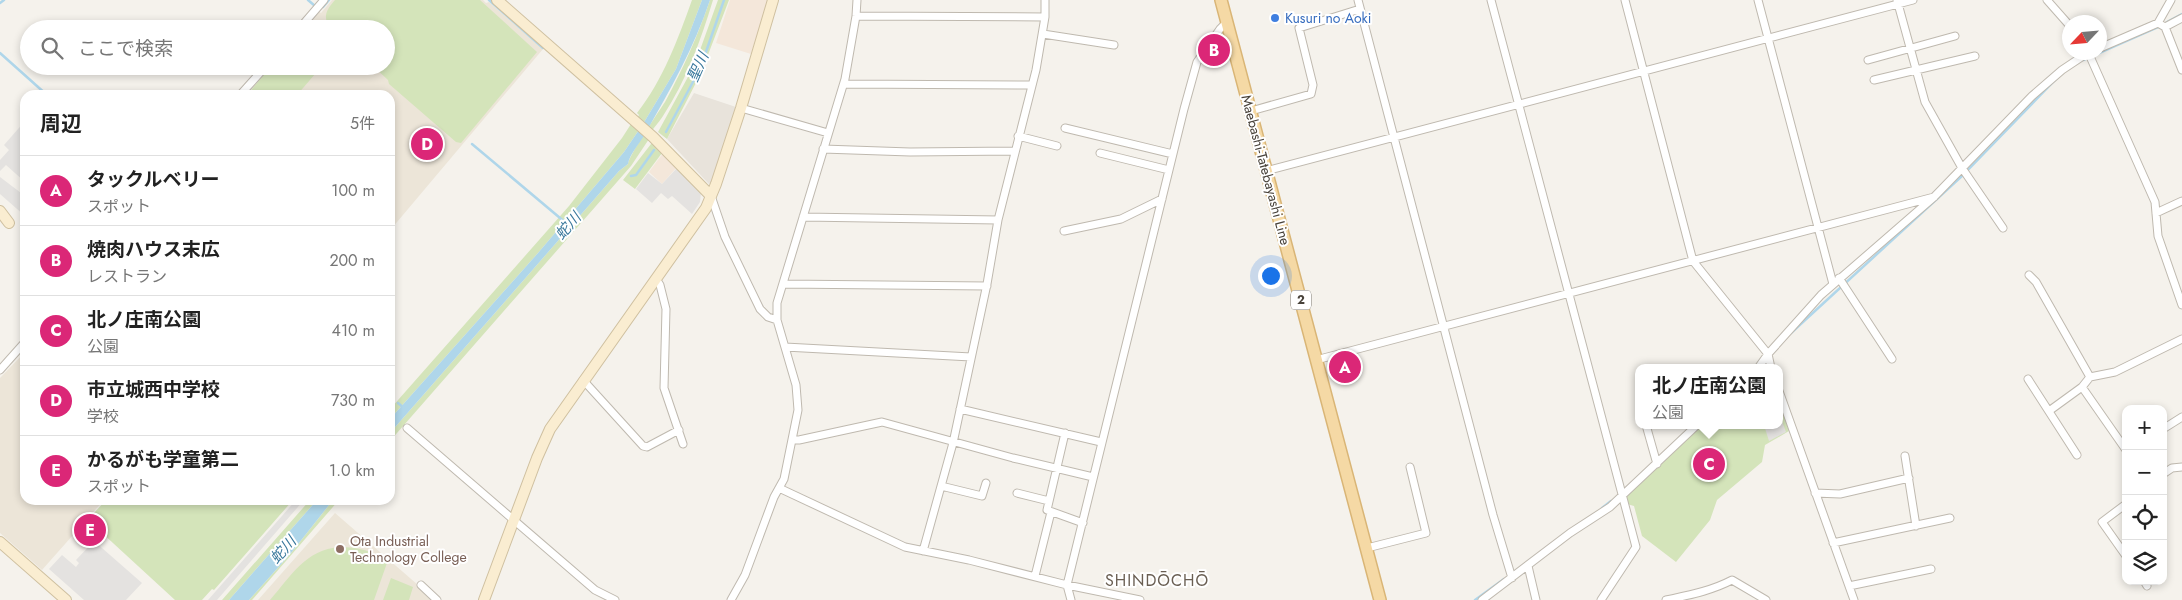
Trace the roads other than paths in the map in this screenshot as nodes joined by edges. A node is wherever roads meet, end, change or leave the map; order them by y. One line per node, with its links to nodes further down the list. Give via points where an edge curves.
1 (324, 0): 20 (street)
2 (497, 0): 57 (street, via 651,135)
3 (773, 0): 43 (street)
4 (857, 0): 16 (street)
5 (1045, 0): 17 (street)
6 (1221, 0): 21 (main road, Maebashi-Tatebayashi Line / 2)
7 (1358, 0): 15 (street)
8 (1491, 0): 42 (street)
9 (1625, 0): 36 (street)
10 (1758, 0): 26 (street)
11 (1914, 0): 14 (street)
12 (2048, 0): 18 (street)
13 (2171, 0): 22 (street)
14 (1898, 2): 26 (street); 29 (street)
15 (1360, 9): 44 (street, via 1299,28 1313,85 1311,94); 48 (street)
16 (856, 16): 17 (street); 39 (street)
17 (1045, 17): 24 (street)
18 (2062, 17)
19 (2182, 18): 23 (street)
20 (307, 20)
21 (1227, 22): 44 (main road, Maebashi-Tatebayashi Line / 2); 53 (street, via 1197,62)
22 (2158, 23): 23 (street); 27 (street)
23 (2165, 27): 35 (street)
24 (1043, 34): 28 (street); 40 (street)
25 (1955, 36): 29 (street)
26 (1768, 39): 36 (street); 64 (street)
27 (2107, 45)
28 (1114, 46)
29 (1911, 48): 31 (street); 34 (street)
30 (1975, 56): 34 (street)
31 (1868, 60)
32 (2077, 60): 54 (street, via 2032,96)
33 (2091, 60): 61 (street, via 2156,202)
34 (1916, 70): 38 (street); 54 (street, via 1925,102)
35 (2182, 70)
36 (1644, 72): 42 (street); 67 (street)
37 (258, 75): 41 (street)
38 (1874, 80)
39 (844, 84): 40 (street); 46 (street)
40 (1032, 85): 47 (street)
41 (244, 90)
42 (1519, 104): 48 (street); 74 (street)
43 (741, 108): 46 (street); 57 (street)
44 (1251, 111): 56 (main road, Maebashi-Tatebayashi Line / 2)
45 (1064, 128): 53 (street)
46 (828, 133): 50 (street)
47 (1018, 136): 49 (street); 51 (street)
48 (1394, 137): 56 (street); 77 (street)
49 (1057, 146)
50 (823, 149): 51 (street); 62 (street)
51 (1014, 151): 63 (street)
52 (1100, 153): 55 (street)
53 (1173, 154): 55 (street)
54 (1962, 168): 58 (street); 65 (street)
55 (1169, 170): 59 (street)
56 (1266, 171): 84 (main road, Maebashi-Tatebayashi Line / 2)
57 (711, 196): 70 (street); 76 (street, via 725,237 760,309)
58 (1934, 197): 64 (street); 69 (street)
59 (1162, 199): 66 (street, via 1121,219); 103 (street)
60 (2182, 201): 61 (street)
61 (2156, 213): 75 (street, via 2158,236)
62 (803, 217): 63 (street); 71 (street)
63 (998, 220): 73 (street)
64 (1818, 228): 67 (street); 72 (street)
65 (2003, 228)
66 (1064, 231)
67 (1693, 261): 74 (street); 81 (street)
68 (2029, 275): 88 (street)
69 (1840, 278): 72 (street); 83 (street)
70 (656, 279): 90 (street); 100 (street, via 660,284 667,323 664,388)
71 (783, 284): 73 (street); 76 (street)
72 (1833, 284): 81 (street)
73 (987, 286): 82 (street)
74 (1569, 293): 77 (street); 121 (street)
75 (2182, 305)
76 (777, 320): 80 (street)
77 (1444, 326): 84 (street); 137 (street)
78 (2182, 339): 88 (street, via 2115,372)
79 (20, 348): 87 (street)
80 (785, 348): 82 (street); 102 (street, via 798,400)
81 (1768, 354): 85 (street); 86 (street)
82 (972, 357): 93 (street)
83 (1892, 359)
84 (1316, 360): 131 (main road, Maebashi-Tatebayashi Line / 2)
85 (1761, 364)
86 (1770, 364)
87 (0, 370)
88 (2090, 377): 91 (street)
89 (2028, 379): 94 (street)
90 (583, 380): 100 (street, via 642,446 647,447); 126 (street, via 550,429)
91 (2082, 387): 94 (street); 106 (street)
92 (1783, 402): 120 (street)
93 (960, 408): 101 (street); 104 (street)
94 (2049, 411): 107 (street)
95 (2182, 418): 96 (street)
96 (2167, 427)
97 (407, 428): 126 (street)
98 (1647, 429): 109 (street)
99 (1693, 429): 109 (street)
100 (679, 430): 105 (street)
101 (1065, 433): 103 (street); 111 (street)
102 (792, 440): 104 (street, via 882,422); 118 (street)
103 (1102, 442): 114 (street)
104 (953, 443): 111 (street); 117 (street)
105 (683, 444)
106 (2122, 444)
107 (2077, 455)
108 (1906, 456): 115 (street)
109 (1657, 464): 121 (street)
110 (1410, 467): 131 (street, via 1426,533)
111 (1056, 469): 114 (street); 122 (street)
112 (2181, 469): 113 (street)
113 (2167, 471)
114 (1093, 477): 127 (street)
115 (1909, 478): 120 (street, via 1840,494); 128 (street)
116 (986, 483): 117 (street, via 982,496)
117 (941, 486): 133 (street)
118 (779, 488): 133 (street, via 904,547); 145 (street, via 745,575)
119 (1017, 492): 122 (street)
120 (1815, 493): 130 (street)
121 (1622, 495): 134 (street); 151 (street, via 1636,546)
122 (1049, 501): 124 (street, via 1047,510)
123 (2122, 507): 132 (street, via 2102,522)
124 (1051, 512): 127 (street); 136 (street)
125 (1950, 518): 128 (street)
126 (513, 519): 143 (street); 144 (street, via 595,590)
127 (1083, 522): 139 (street)
128 (1916, 526): 130 (street)
129 (0, 542): 141 (street)
130 (1833, 543): 140 (street)
131 (1367, 548): 148 (main road, Maebashi-Tatebayashi Line / 2)
132 (2122, 550)
133 (923, 551): 136 (street)
134 (1528, 566): 137 (street); 150 (street)
135 (1931, 570): 140 (street)
136 (1035, 576): 139 (street)
137 (1512, 578): 149 (street)
138 (421, 585): 142 (street)
139 (1067, 585): 146 (street); 147 (street)
140 (1849, 586): 154 (street)
141 (66, 600)
142 (437, 600)
143 (484, 600)
144 (615, 600)
145 (731, 600)
146 (1071, 600)
147 (1140, 600)
148 (1380, 600)
149 (1482, 600)
150 (1536, 600)
151 (1601, 600)
152 (1666, 600): 153 (street, via 1716,588 1732,580)
153 (1766, 600)
154 (1854, 600)

